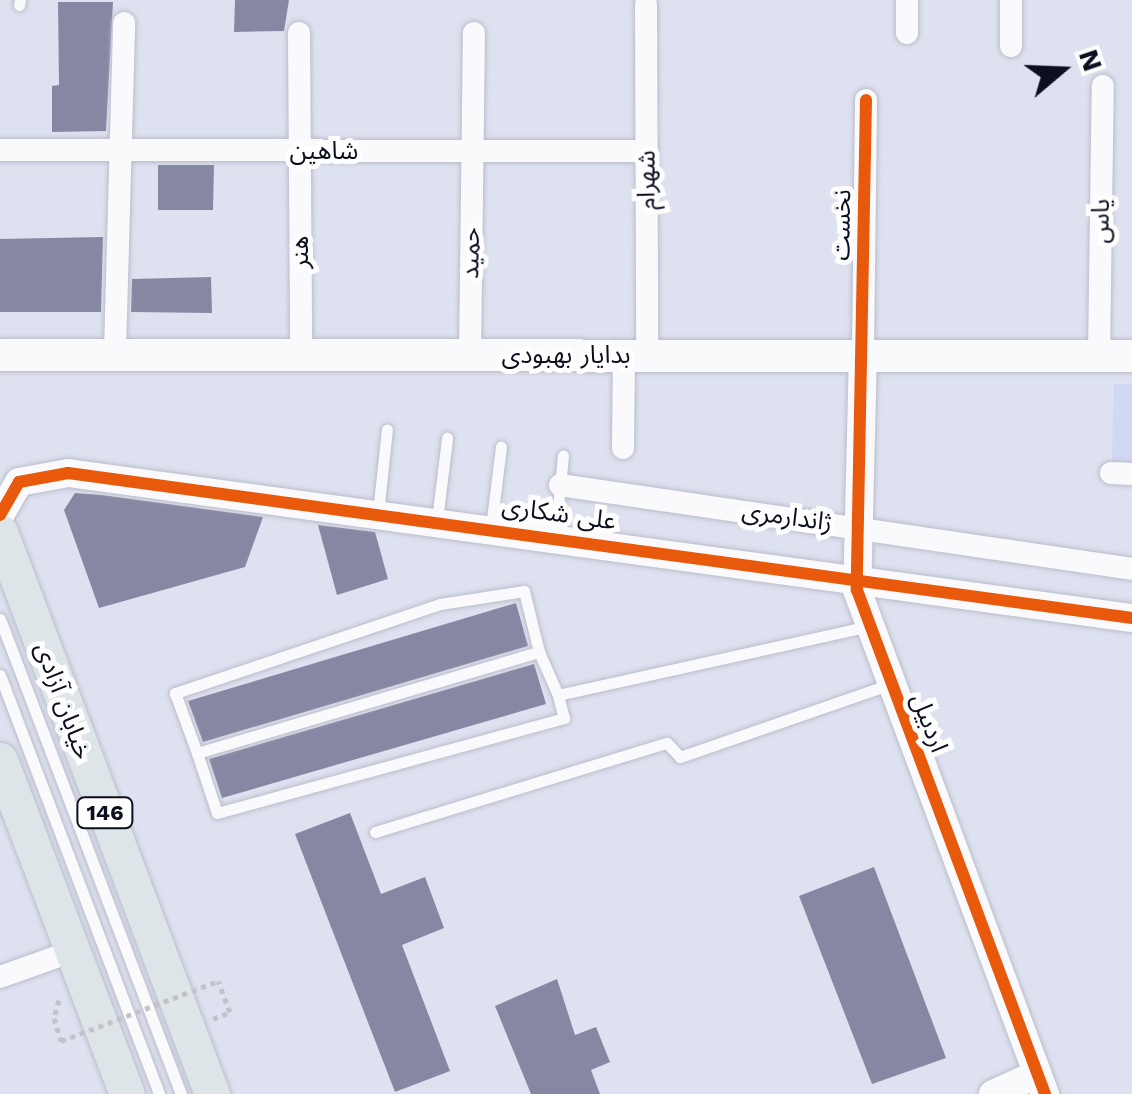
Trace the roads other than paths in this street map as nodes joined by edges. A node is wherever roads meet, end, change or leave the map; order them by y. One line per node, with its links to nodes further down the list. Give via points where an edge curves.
1 (908, 0): 7 (street)
2 (1012, 0): 8 (street)
3 (646, 5): 15 (street, شهرام)
4 (124, 23): 12 (street)
5 (298, 33): 14 (street, هنر)
6 (474, 33): 13 (street, حمید)
7 (908, 33)
8 (1011, 46)
9 (1103, 86): 22 (street, یاس)
10 (866, 100): 17 (street, نخست)
11 (0, 150): 12 (street, شاهین)
12 (121, 150): 14 (street, شاهین); 16 (street)
13 (472, 150): 14 (street, شاهین); 15 (street, شاهین); 21 (street, حمید)
14 (299, 151): 18 (street, هنر)
15 (647, 151): 19 (street, شهرام)
16 (116, 351): 18 (main road, بدایار بهبودی); 20 (main road, بدایار بهبودی)
17 (863, 352): 19 (main road, بدایار بهبودی); 22 (main road, بدایار بهبودی); 33 (street, اردبیل)
18 (300, 354): 21 (main road, بدایار بهبودی)
19 (635, 354): 21 (main road, بدایار بهبودی); 27 (street, شهرام)
20 (0, 355)
21 (470, 356)
22 (1099, 356): 23 (main road, بدایار بهبودی)
23 (1132, 356)
24 (387, 430): 30 (lane)
25 (446, 438): 32 (lane)
26 (502, 447): 34 (lane)
27 (623, 448)
28 (563, 455): 29 (lane)
29 (560, 486): 33 (street, ژاندارمری); 36 (lane)
30 (378, 513): 31 (street, علی شکاری, via 49,472 19,482); 32 (street, علی شکاری)
31 (0, 515)
32 (437, 520): 34 (street, علی شکاری)
33 (857, 526): 37 (street, ژاندارمری); 38 (street, اردبیل)
34 (490, 527): 36 (street, علی شکاری)
35 (0, 532): 55 (main road, خیابان آزادی / 146)
36 (555, 537): 38 (street, علی شکاری)
37 (1132, 570)
38 (856, 577): 39 (street, علی شکاری); 41 (street, اردبیل)
39 (1132, 618)
40 (0, 619): 54 (lane)
41 (869, 626): 44 (street, اردبیل); 45 (lane)
42 (539, 652): 45 (lane); 46 (lane); 46 (lane, via 524,591 440,604 175,693)
43 (0, 675): 53 (lane)
44 (891, 684): 48 (lane, via 680,757 667,743); 51 (street, اردبیل)
45 (558, 695): 46 (lane, via 564,718 217,813)
46 (197, 753)
47 (0, 760): 49 (main road)
48 (375, 832)
49 (73, 951): 50 (street); 52 (main road)
50 (0, 977)
51 (1041, 1084): 56 (street)
52 (128, 1094)
53 (159, 1094)
54 (180, 1094)
55 (212, 1094)
56 (993, 1094)

